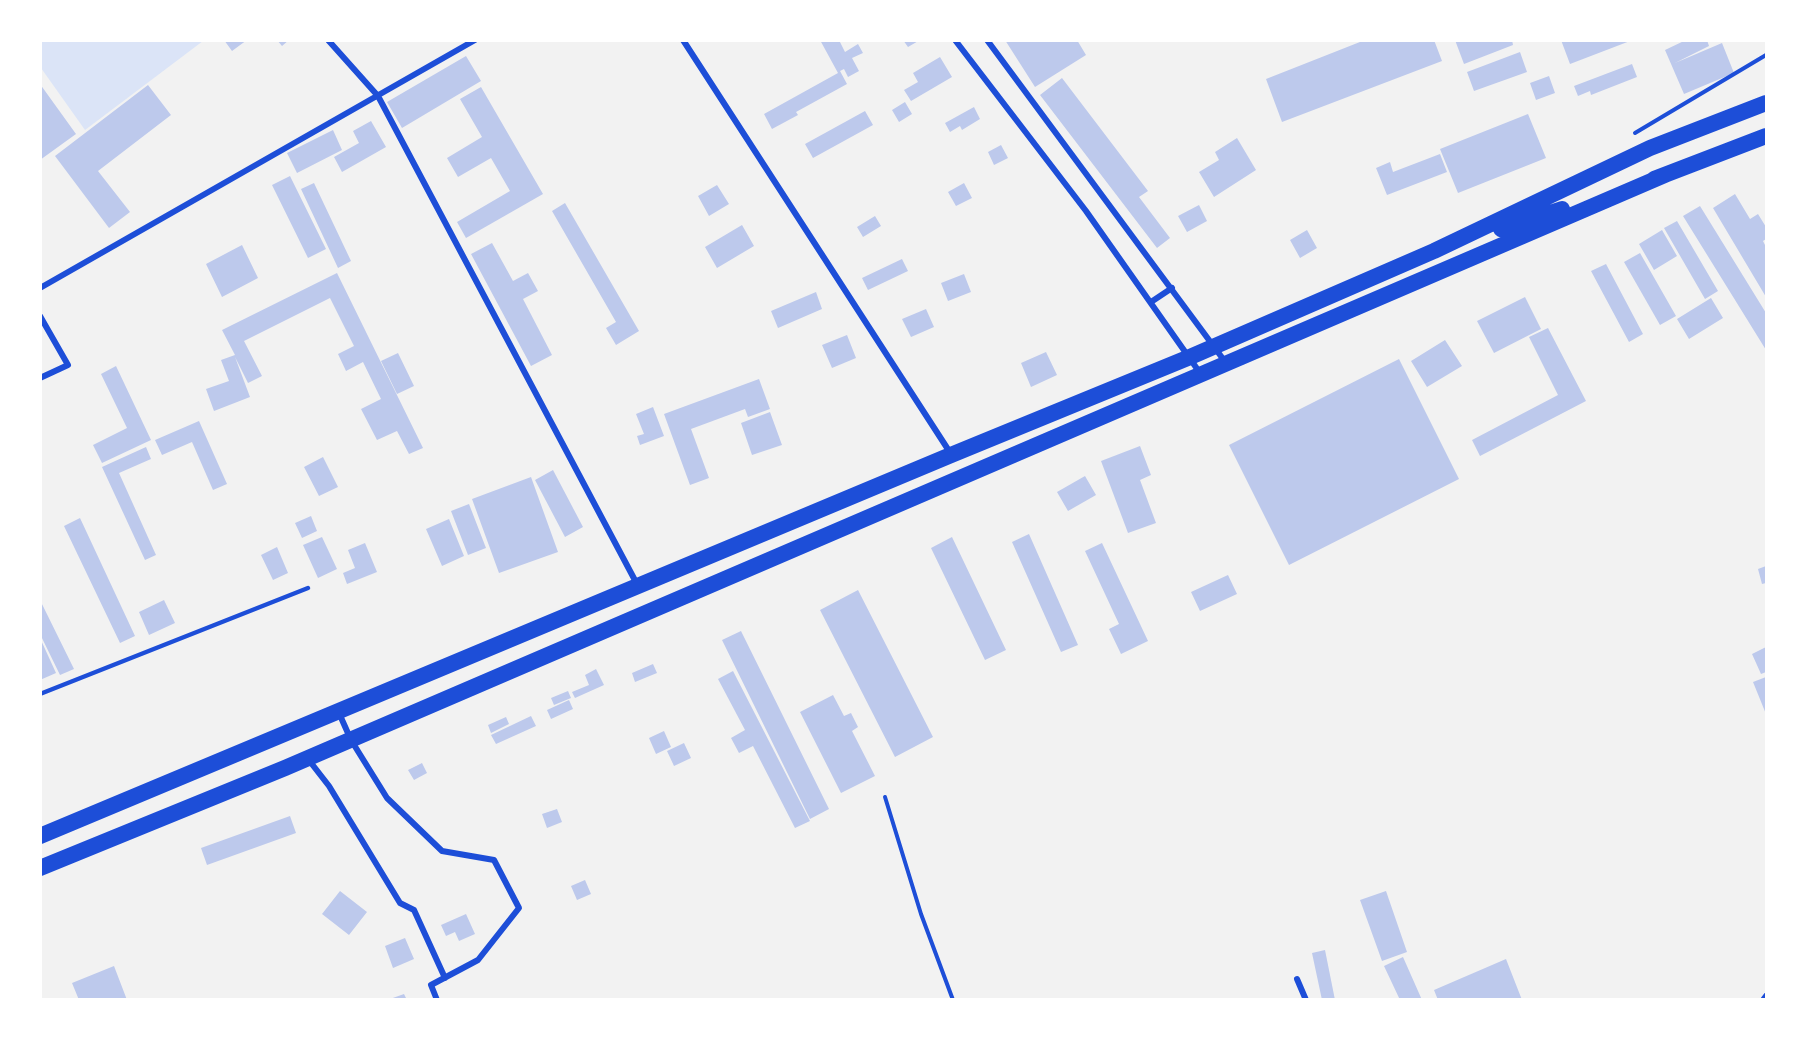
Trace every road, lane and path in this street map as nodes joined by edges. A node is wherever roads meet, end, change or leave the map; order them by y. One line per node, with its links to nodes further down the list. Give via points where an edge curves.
1 (328, 40): 6 (street)
2 (475, 40): 6 (street)
3 (683, 40): 20 (street)
4 (955, 40): 13 (street)
5 (987, 40): 12 (street)
6 (378, 96): 11 (street); 21 (street)
7 (1767, 103): 10 (highway, via 1650,148)
8 (1767, 136): 9 (highway)
9 (1665, 175): 10 (highway); 17 (highway)
10 (1434, 251): 15 (highway)
11 (40, 288)
12 (1172, 288): 13 (street); 15 (street)
13 (1151, 302): 16 (street)
14 (40, 316): 19 (street, via 68,365)
15 (1215, 347): 16 (highway); 17 (street)
16 (1190, 357): 18 (street); 20 (highway)
17 (1226, 364): 18 (highway)
18 (1201, 375): 24 (highway)
19 (40, 378)
20 (951, 454): 21 (highway)
21 (638, 586): 23 (highway)
22 (308, 588): 25 (lane)
23 (489, 649): 24 (highway); 26 (highway)
24 (500, 676): 27 (highway)
25 (40, 694)
26 (339, 712): 27 (street); 30 (highway)
27 (351, 740): 28 (highway); 32 (street, via 387,798 442,851 494,860 519,908 477,960)
28 (308, 759): 31 (highway); 32 (street, via 400,903 414,910)
29 (885, 798): 36 (path, via 921,914)
30 (40, 836)
31 (40, 868)
32 (445, 978): 35 (street, via 431,985)
33 (1297, 979): 37 (street)
34 (1767, 996): 38 (street)
35 (437, 999)
36 (953, 999)
37 (1306, 999)
38 (1763, 999)

